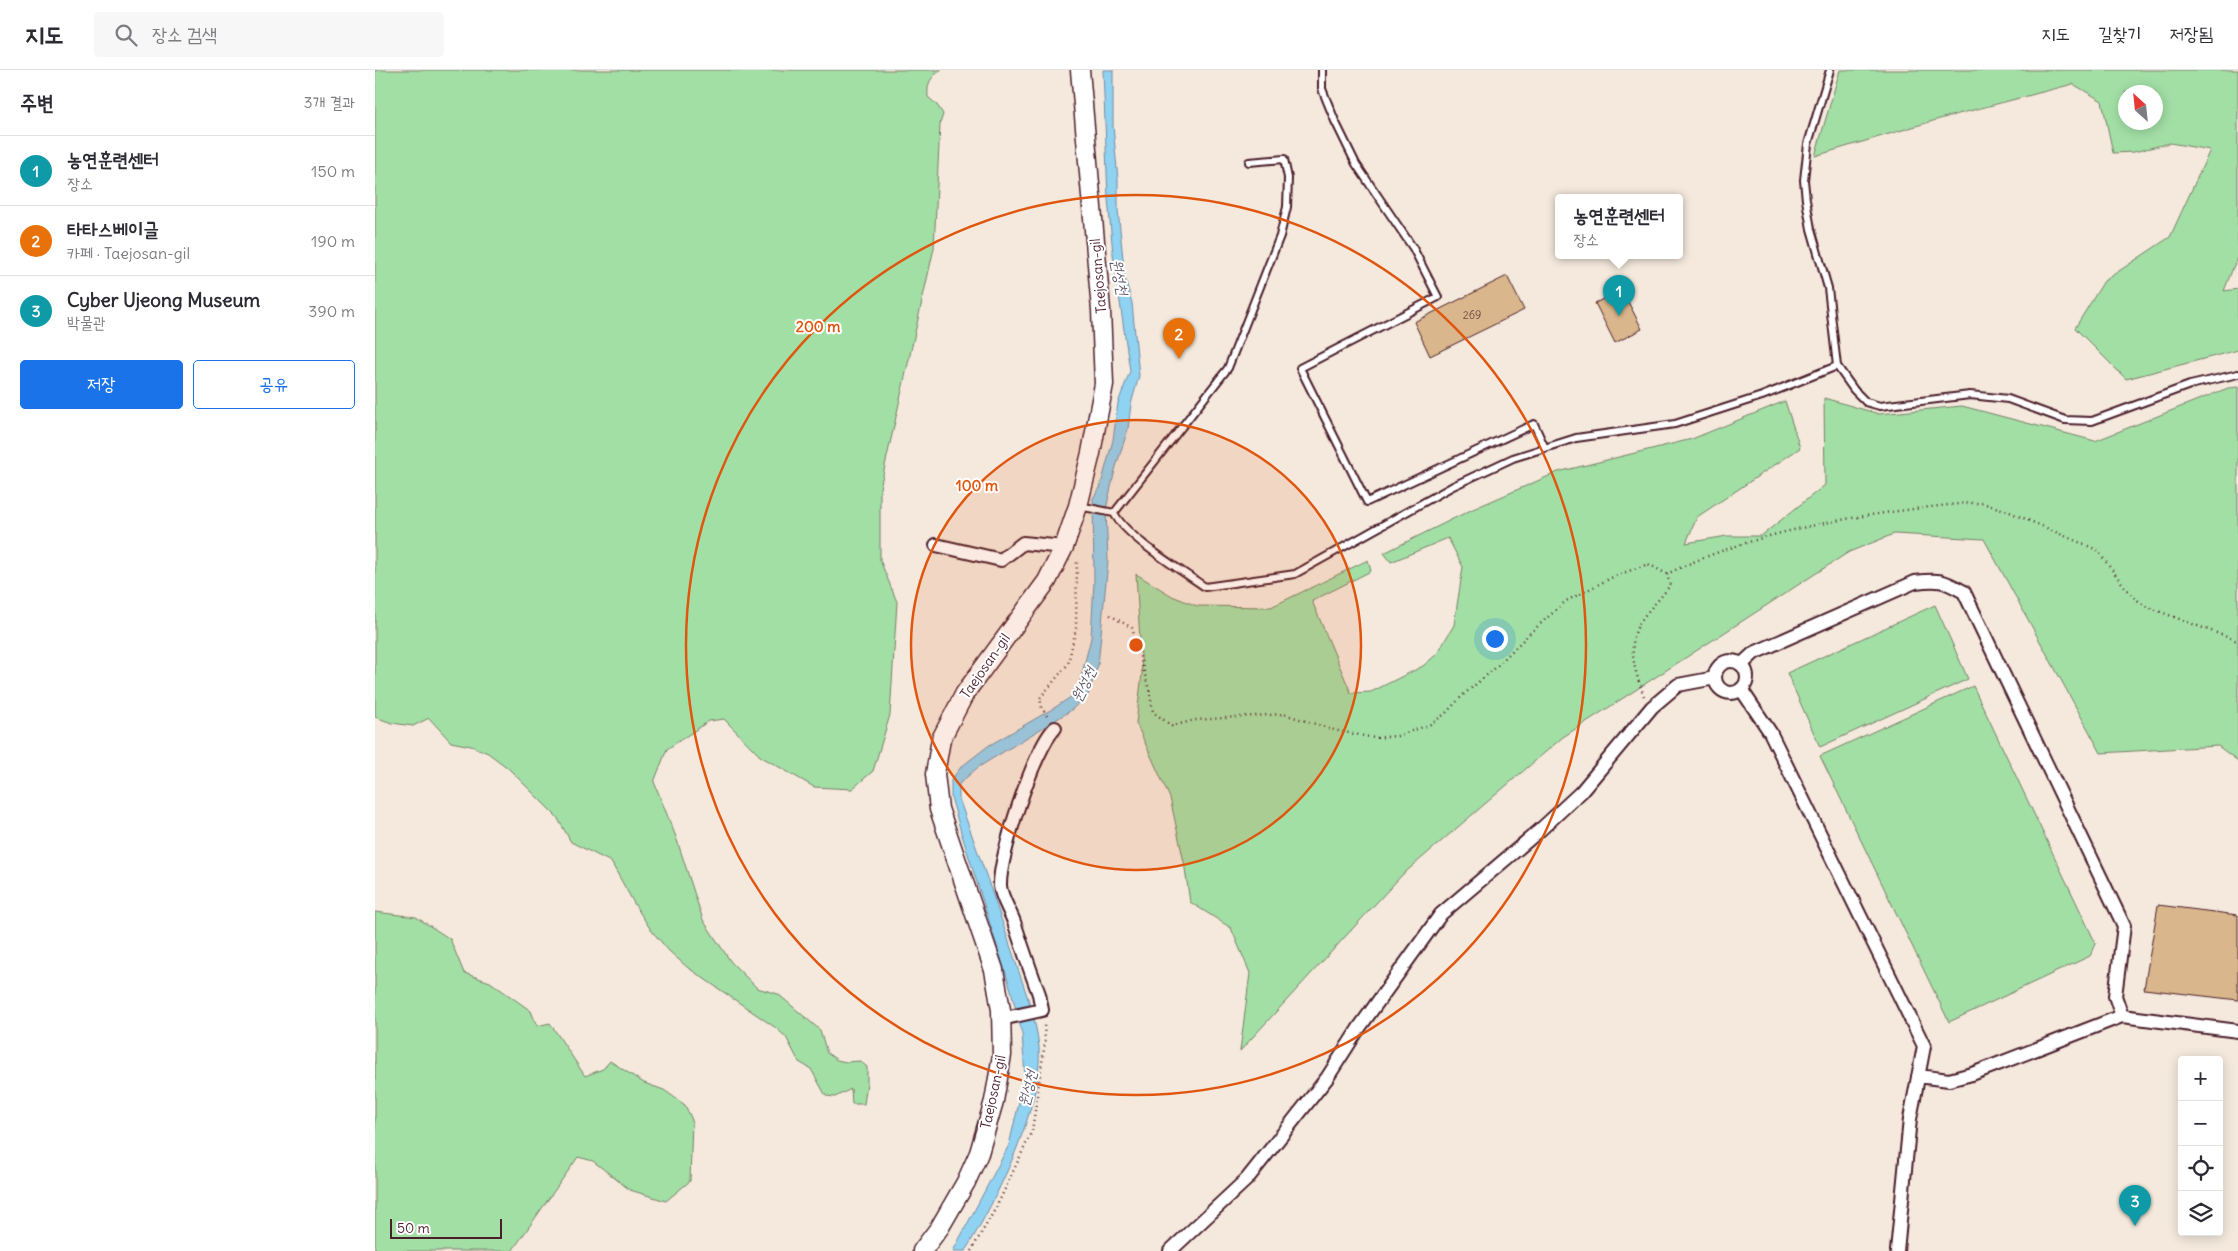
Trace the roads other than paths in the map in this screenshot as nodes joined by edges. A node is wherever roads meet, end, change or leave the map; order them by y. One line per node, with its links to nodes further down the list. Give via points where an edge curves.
1 (1080, 70): 8 (street, Taejosan-gil, via 1101,310 1104,384)
2 (1322, 70): 7 (lane, via 1322,89 1356,164 1413,248 1438,297 1300,368 1367,502 1534,424)
3 (1831, 70): 5 (lane, via 1808,144 1804,180 1811,229 1828,288)
4 (1249, 162): 9 (lane, via 1284,159 1288,178 1287,207 1253,306 1227,368)
5 (1837, 366): 6 (lane, via 1866,402 1881,406 1970,395 2008,399 2065,420 2092,422 2190,385); 7 (lane, via 1762,396 1675,424 1575,438)
6 (2238, 374)
7 (1545, 448): 9 (lane, via 1513,458 1453,486 1295,574 1205,587 1132,533)
8 (1082, 507): 9 (lane); 11 (street, Taejosan-gil)
9 (1111, 512)
10 (935, 545): 11 (street, via 1001,560 1023,543)
11 (1070, 551): 17 (street, Taejosan-gil, via 965,693 941,739 935,774 939,809)
12 (1741, 665): 13 (street, via 1732,662 1722,664); 14 (street, via 1747,678); 16 (street, via 1754,653 1915,582 1945,581 1963,592 2125,926 2115,996)
13 (1715, 678): 14 (street, via 1723,691 1733,693); 21 (street, via 1678,685 1649,710 1581,792 1441,914 1327,1078 1247,1179)
14 (1741, 689): 19 (street, via 1770,732 1924,1046)
15 (1055, 728): 17 (street, via 1035,762 1020,802 1000,887 1039,994 1040,1010)
16 (2122, 1016): 18 (street); 19 (street, via 1973,1074 1949,1080)
17 (1007, 1017): 20 (street, Taejosan-gil, via 994,1101 979,1152 940,1227)
18 (2238, 1031)
19 (1918, 1076): 22 (street, via 1910,1119)
20 (922, 1251)
21 (1170, 1251)
22 (1897, 1251)

